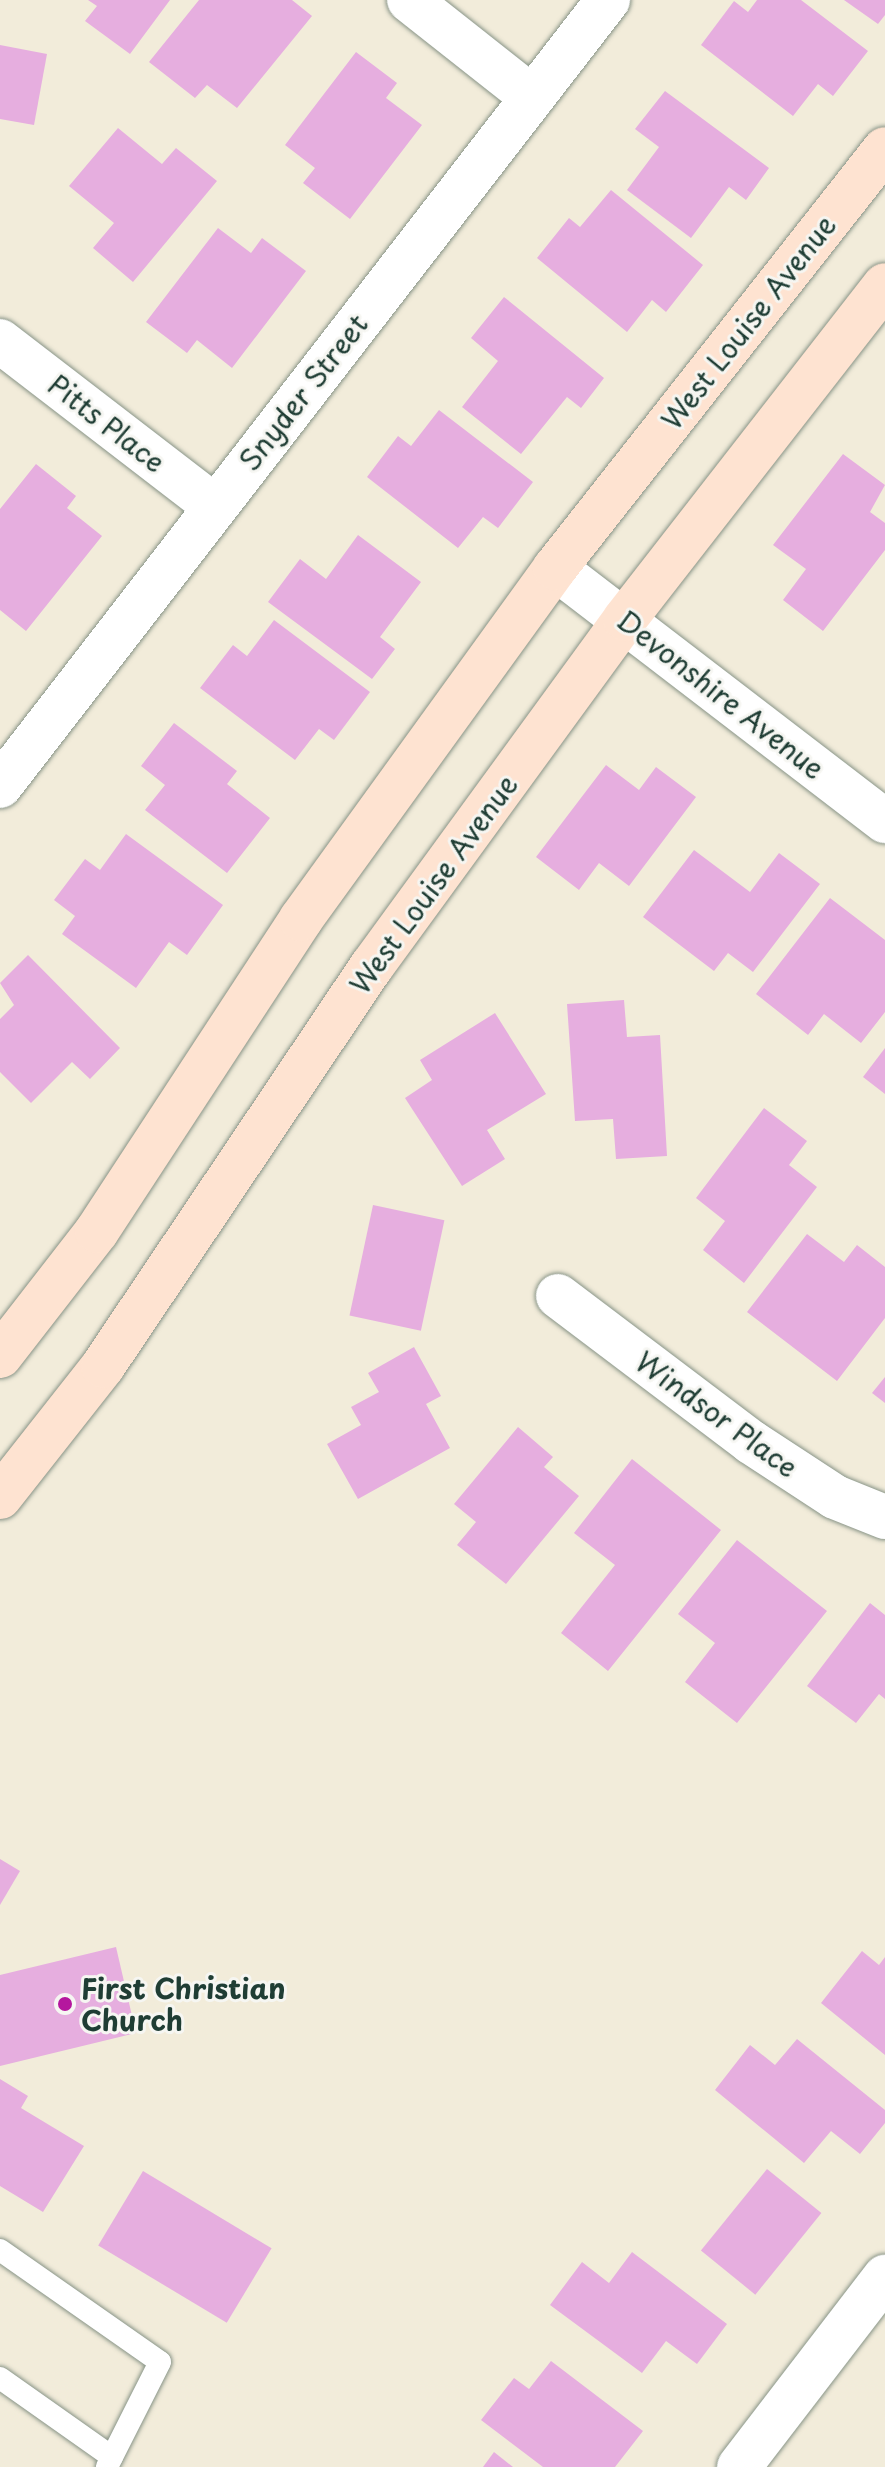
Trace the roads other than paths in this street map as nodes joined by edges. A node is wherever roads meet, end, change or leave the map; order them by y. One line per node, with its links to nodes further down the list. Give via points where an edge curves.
1 (409, 0): 3 (street)
2 (608, 0): 3 (street, Snyder Street)
3 (532, 97): 7 (street, Snyder Street)
4 (885, 149): 8 (main road, West Louise Avenue)
5 (885, 285): 9 (main road, West Louise Avenue)
6 (0, 341): 7 (street, Pitts Place)
7 (214, 506): 10 (street, Snyder Street)
8 (555, 568): 9 (street, Devonshire Avenue); 13 (main road, West Louise Avenue, via 301,919 97,1231)
9 (625, 619): 11 (street, Devonshire Avenue); 14 (main road, West Louise Avenue, via 372,966 103,1366)
10 (0, 786)
11 (885, 821)
12 (558, 1296): 15 (street, Windsor Place, via 751,1442 835,1497)
13 (0, 1356)
14 (0, 1497)
15 (885, 1517)
16 (0, 2250): 19 (lane, via 160,2362)
17 (885, 2277): 20 (street)
18 (0, 2378): 19 (lane)
19 (110, 2462)
20 (739, 2467)

